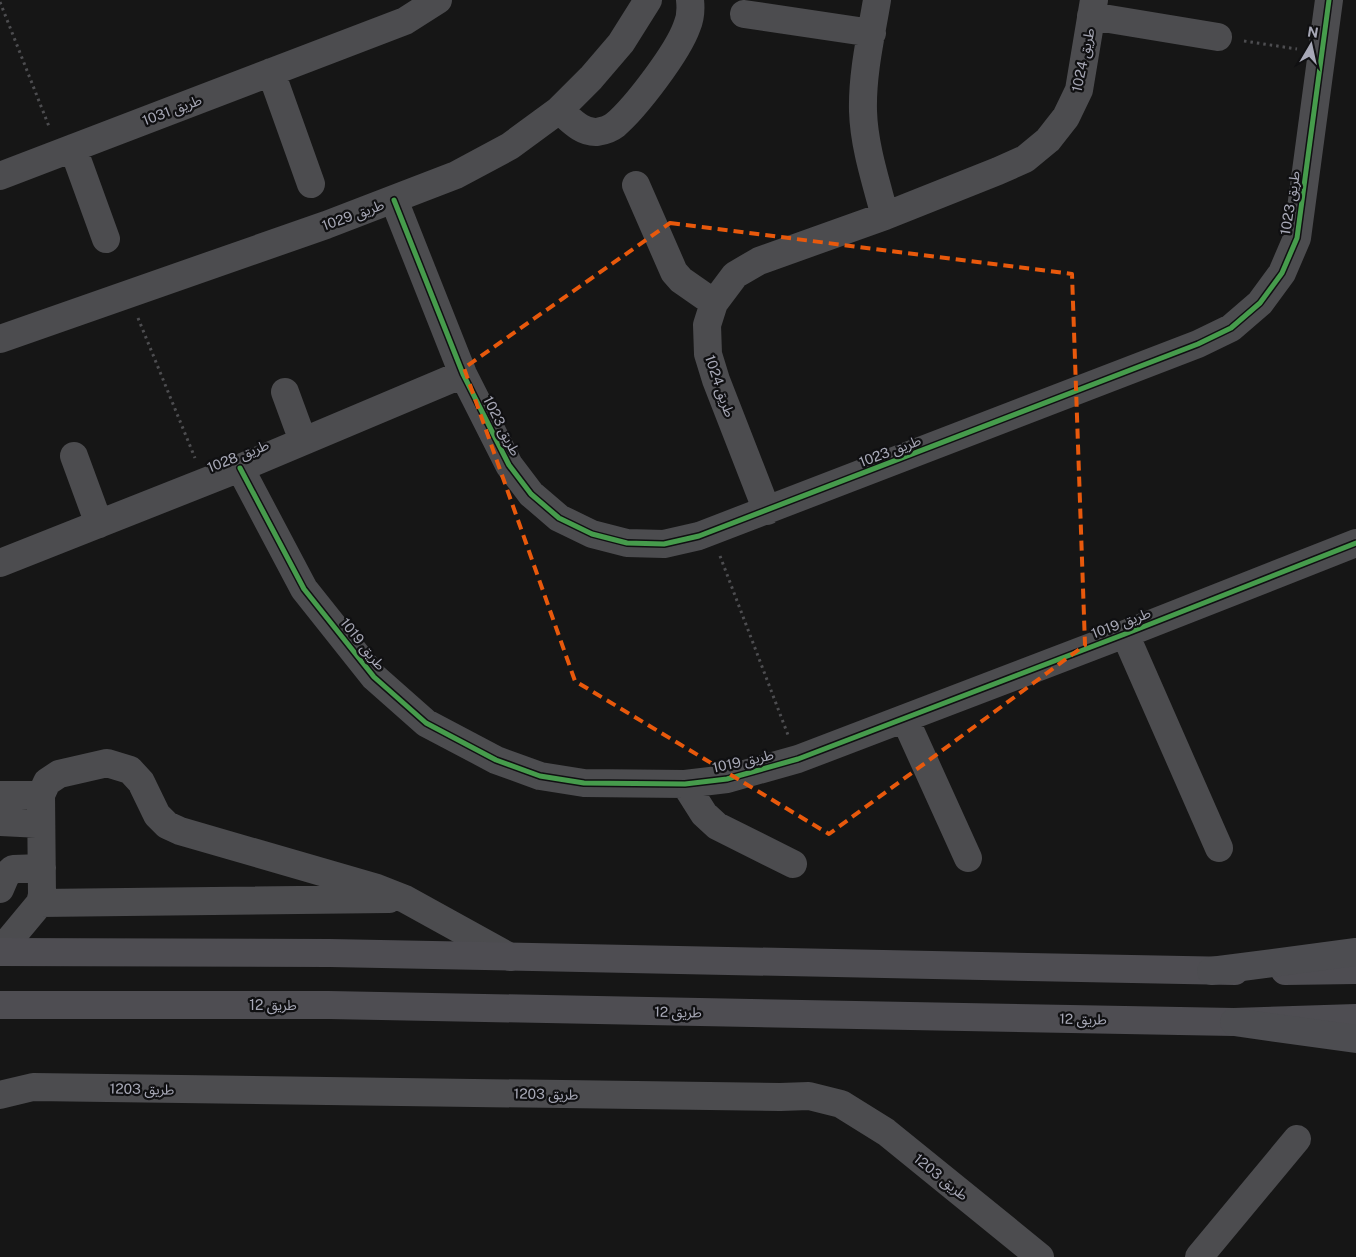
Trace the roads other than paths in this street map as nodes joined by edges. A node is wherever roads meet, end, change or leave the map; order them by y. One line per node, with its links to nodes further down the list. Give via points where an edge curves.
1 (438, 0): 10 (street, طريق 1031, via 405,21)
2 (648, 0): 11 (street, طريق 1029, via 615,50)
3 (690, 0): 11 (street, via 687,27 674,50 636,103 614,126 599,132 585,130)
4 (877, 0): 8 (street)
5 (1330, 0): 26 (street, طريق 1023, via 1297,238 1282,273 1260,304 1231,328 1188,348)
6 (1093, 8): 9 (street); 17 (street, طريق 1024, via 1079,90 1066,116 1048,140 1025,159 998,172)
7 (744, 14): 8 (street)
8 (872, 33): 17 (street, via 863,89 863,112 865,135)
9 (1218, 37)
10 (271, 72): 12 (street, طريق 1031); 14 (street)
11 (559, 110): 16 (street, طريق 1029, via 510,146 456,175)
12 (66, 151): 13 (street, طريق 1031); 18 (street)
13 (0, 176)
14 (311, 184)
15 (636, 185): 19 (street, via 674,272)
16 (394, 200): 20 (street, طريق 1029); 21 (street, طريق 1023)
17 (884, 216): 19 (street, طريق 1024, via 760,261 734,275)
18 (106, 240)
19 (714, 303): 26 (street, طريق 1024, via 707,325 708,354)
20 (0, 339)
21 (463, 374): 23 (street, طريق 1028); 26 (street, طريق 1023, via 509,465 531,494 559,518 592,534 627,543 664,544 699,536)
22 (285, 392): 23 (street)
23 (303, 441): 25 (street, طريق 1028)
24 (74, 456): 27 (street)
25 (240, 468): 27 (street, طريق 1028); 32 (street, طريق 1019, via 304,589 374,677 426,723 496,760 540,776 584,783)
26 (767, 511)
27 (98, 524): 29 (street, طريق 1028)
28 (1356, 544): 30 (street, طريق 1019)
29 (7, 562)
30 (1125, 634): 31 (street, طريق 1019); 37 (street, طريق 1019)
31 (905, 719): 32 (street, طريق 1019, via 798,759 727,779); 38 (street)
32 (685, 784): 39 (street, via 704,814 717,826)
33 (42, 794): 34 (street); 36 (street); 42 (street, via 47,782 58,774 107,763 130,770 141,782 157,815 180,831)
34 (0, 795)
35 (0, 822): 36 (street)
36 (41, 824): 40 (street)
37 (1219, 848)
38 (968, 858)
39 (793, 864)
40 (42, 868): 41 (street, via 13,869 6,875); 43 (street)
41 (0, 889)
42 (405, 899): 43 (street); 46 (street)
43 (40, 903): 44 (street)
44 (0, 952): 46 (main road)
45 (1356, 952): 48 (highway)
46 (510, 957): 48 (main road)
47 (1356, 970): 48 (main road)
48 (1211, 971)
49 (0, 1005): 51 (main road, طريق 12, via 329,1005)
50 (1356, 1018): 51 (main road, طريق 12)
51 (1234, 1022): 52 (highway)
52 (1356, 1039)
53 (0, 1094): 55 (street, طريق 1203, via 33,1087 809,1096 841,1104 886,1132)
54 (1297, 1139): 56 (street)
55 (1040, 1257)
56 (1199, 1257)

